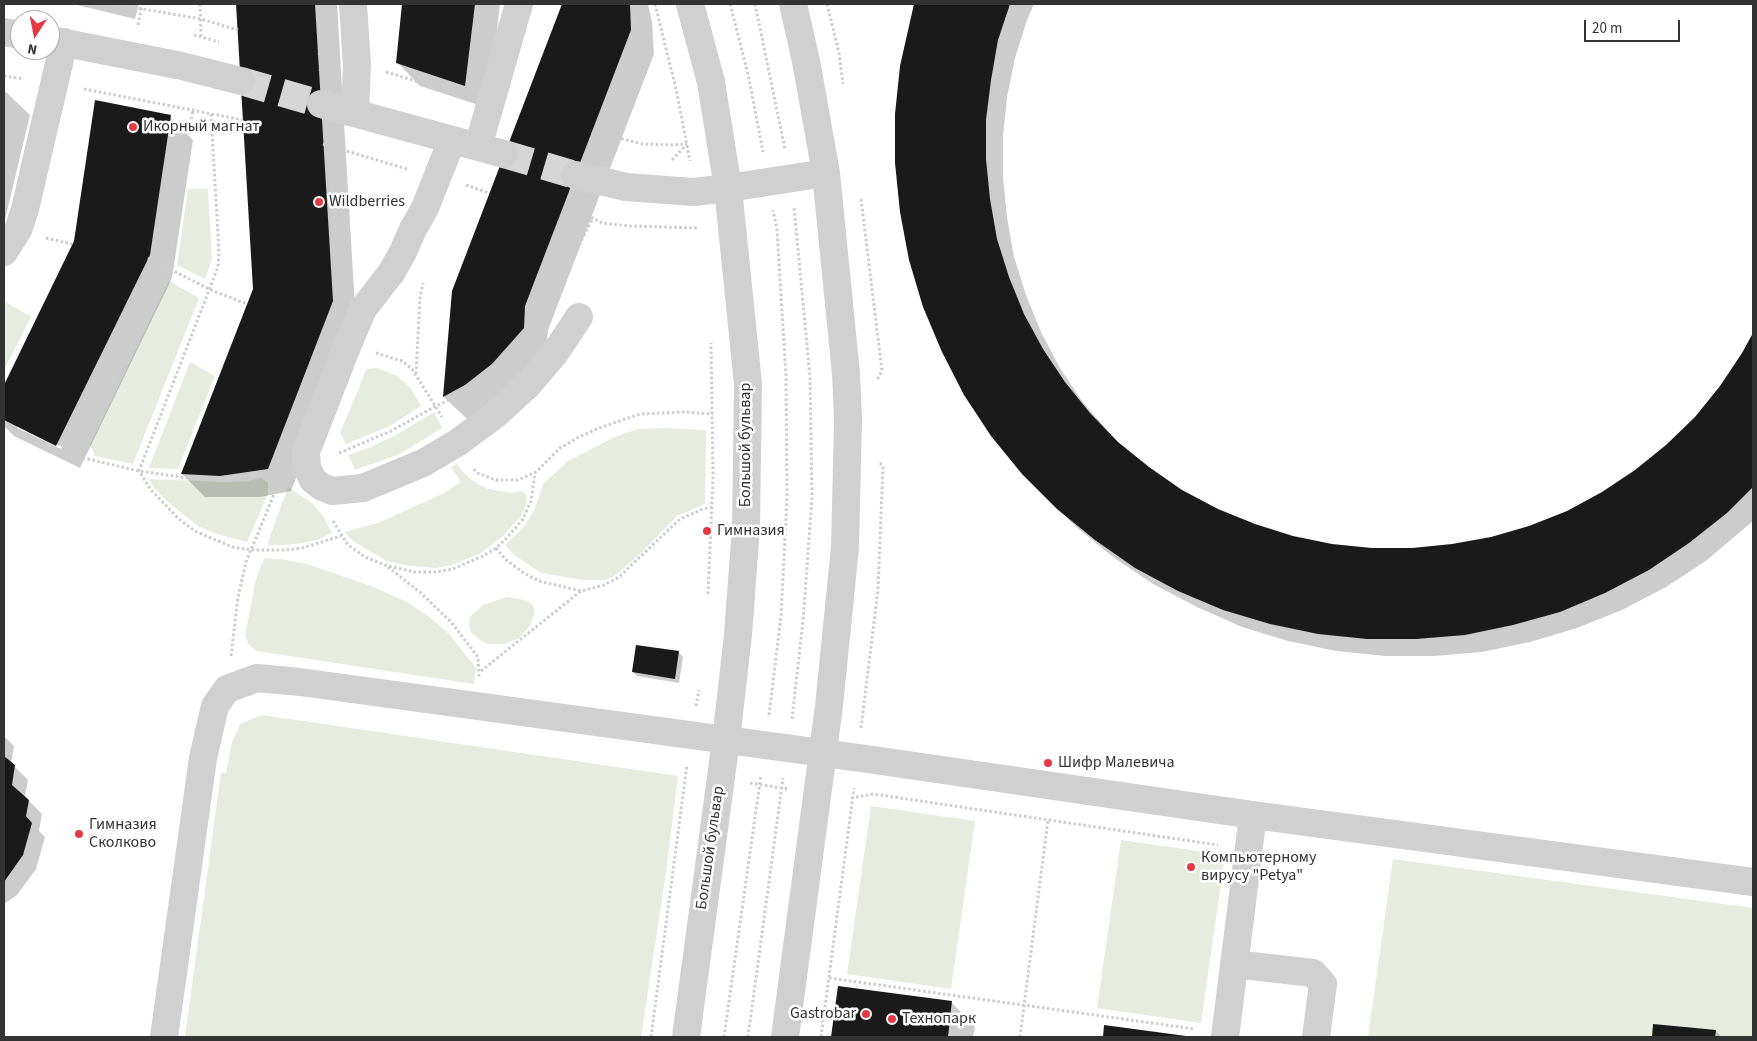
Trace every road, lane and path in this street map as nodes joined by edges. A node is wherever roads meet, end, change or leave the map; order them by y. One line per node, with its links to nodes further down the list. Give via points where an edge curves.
1 (114, 4): 11 (path)
2 (200, 4): 12 (path)
3 (352, 4): 19 (street)
4 (519, 4): 24 (street)
5 (632, 4): 31 (path, via 634,73 629,105)
6 (655, 4): 34 (path)
7 (690, 4): 44 (street, Большой бульвар, via 711,82)
8 (730, 4): 20 (path)
9 (755, 4): 43 (path)
10 (793, 4): 41 (street)
11 (142, 6): 12 (path); 13 (path)
12 (201, 19): 14 (path); 15 (path)
13 (138, 25)
14 (238, 30)
15 (201, 36)
16 (60, 42): 22 (street)
17 (318, 53): 19 (path)
18 (56, 60): 23 (street)
19 (357, 65): 24 (path); 27 (street)
20 (748, 74)
21 (4, 76): 23 (path)
22 (241, 81)
23 (55, 83): 26 (path); 49 (street, via 22,219)
24 (490, 103): 36 (street)
25 (321, 104): 27 (street)
26 (192, 110): 28 (path); 51 (path)
27 (355, 113): 32 (street)
28 (212, 114): 29 (path); 53 (path, via 219,252)
29 (243, 120)
30 (592, 132): 31 (path)
31 (618, 139): 34 (path, via 652,145); 37 (path)
32 (452, 140): 36 (street); 56 (street, via 429,199 402,254 392,273 363,309 348,344 306,452 307,468 313,480 322,488 334,491 363,488 423,464 457,444 495,416 526,386 555,353)
33 (588, 144): 37 (path)
34 (687, 144): 40 (path, via 672,160); 45 (path)
35 (328, 146): 54 (path)
36 (478, 147): 39 (street)
37 (614, 151): 38 (path)
38 (622, 153)
39 (504, 154)
40 (664, 160)
41 (826, 173): 43 (street); 77 (street, via 848,420 845,547)
42 (576, 175): 45 (street, via 626,187)
43 (790, 179): 44 (street); 75 (path, via 810,377 812,498 803,621)
44 (728, 188): 45 (street); 76 (street, Большой бульвар, via 748,384 745,552)
45 (694, 192): 47 (path)
46 (560, 214): 47 (path, via 629,226)
47 (699, 228): 48 (path)
48 (700, 235)
49 (4, 252)
50 (148, 258): 51 (path)
51 (166, 268): 53 (path); 59 (path)
52 (425, 277): 58 (path, via 420,298)
53 (211, 290): 55 (path); 66 (path, via 139,472 164,506 195,531 232,547)
54 (343, 294)
55 (247, 304)
56 (579, 317)
57 (711, 342): 62 (path)
58 (416, 375)
59 (75, 456)
60 (283, 471): 66 (path)
61 (536, 472): 65 (path, via 531,501 523,519)
62 (713, 507): 68 (path, via 680,519 619,577); 69 (path)
63 (330, 517): 64 (path)
64 (341, 536): 66 (path, via 302,548); 67 (path, via 365,557)
65 (496, 548): 67 (path, via 468,564 435,572 414,572); 68 (path, via 524,574)
66 (252, 550): 72 (path, via 240,584)
67 (385, 565): 70 (path, via 421,592 451,622 478,658)
68 (581, 591): 70 (path)
69 (708, 603)
70 (480, 672): 71 (path)
71 (479, 679)
72 (227, 688): 76 (street, via 257,678 300,682); 92 (street, via 215,706 203,758)
73 (699, 689): 74 (path)
74 (695, 714)
75 (790, 727)
76 (726, 740): 77 (street); 94 (street, Большой бульвар)
77 (823, 753): 84 (street); 97 (street)
78 (689, 758): 80 (path)
79 (678, 764): 80 (path)
80 (687, 766): 93 (path)
81 (783, 774): 82 (path)
82 (781, 788): 83 (path); 95 (path, via 759,785); 96 (path)
83 (791, 790)
84 (1253, 815): 86 (street); 87 (street)
85 (1048, 820): 86 (path); 89 (path, via 873,794 853,798); 90 (path)
86 (1249, 850): 88 (street)
87 (1753, 882)
88 (1234, 964): 91 (street); 100 (street, via 1313,972 1323,984)
89 (829, 978): 90 (path); 98 (path)
90 (1025, 1005): 91 (path); 99 (path)
91 (1225, 1036)
92 (164, 1037)
93 (651, 1037)
94 (686, 1037)
95 (724, 1037)
96 (748, 1037)
97 (785, 1037)
98 (821, 1037)
99 (1020, 1037)
100 (1316, 1037)

